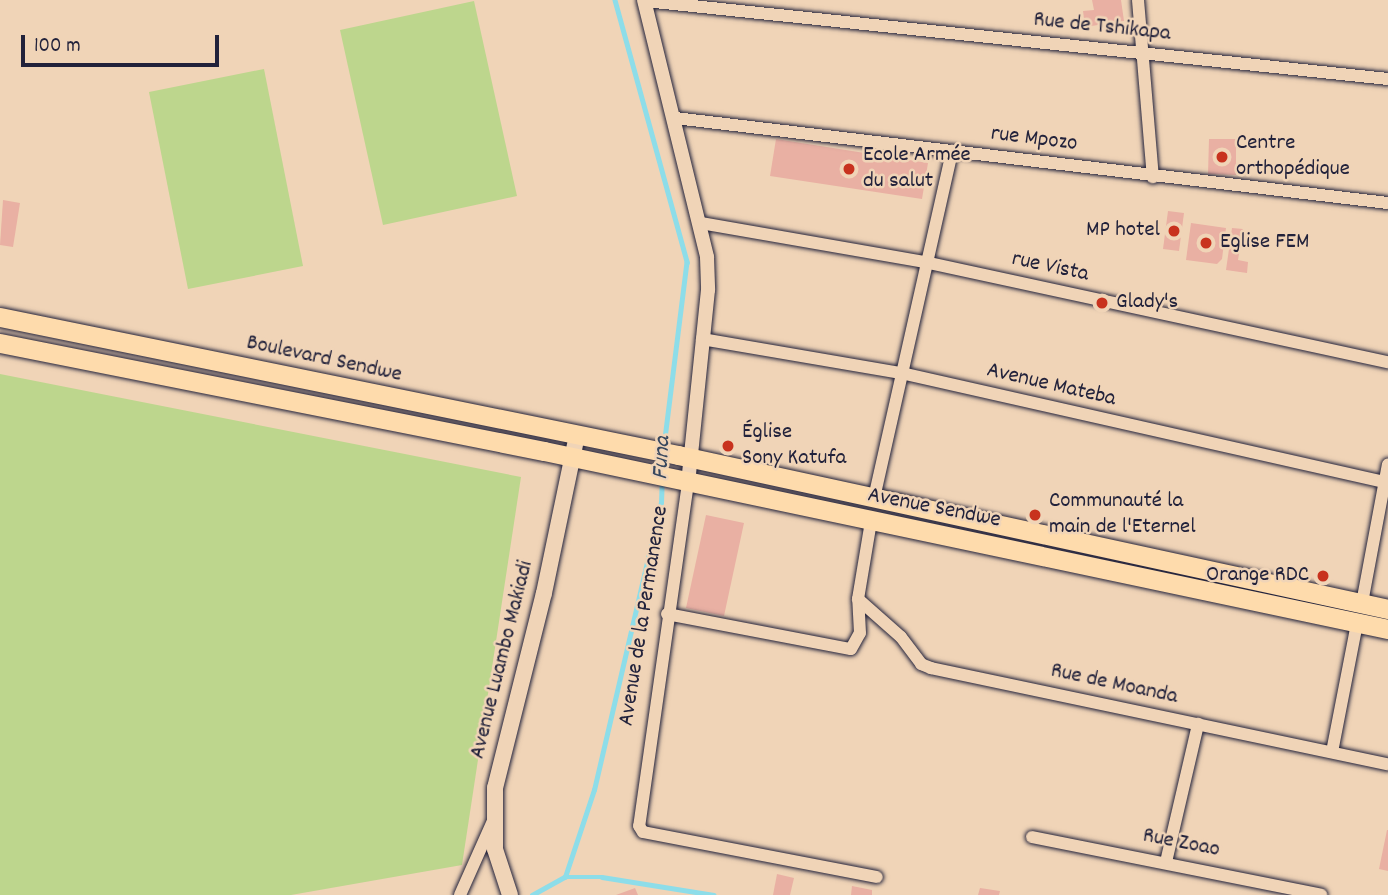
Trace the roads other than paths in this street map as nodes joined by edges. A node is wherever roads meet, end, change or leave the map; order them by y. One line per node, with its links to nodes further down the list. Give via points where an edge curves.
1 (1138, 0): 3 (street)
2 (645, 1): 3 (street, Rue de Tshikapa); 5 (street, Avenue de la Permanence)
3 (1143, 54): 4 (street, Rue de Tshikapa); 7 (street)
4 (1388, 79)
5 (675, 118): 6 (street, rue Mpozo); 9 (street, Avenue de la Permanence)
6 (952, 151): 7 (street, rue Mpozo); 10 (street)
7 (1153, 177): 8 (street, rue Mpozo)
8 (1388, 203)
9 (701, 223): 10 (street, rue Vista); 12 (street, Avenue de la Permanence, via 708,290)
10 (923, 262): 14 (street, rue Vista); 15 (street)
11 (0, 317): 16 (highway, Boulevard Sendwe)
12 (702, 339): 15 (street, Avenue Mateba); 19 (street, Avenue de la Permanence)
13 (0, 343): 18 (highway, Boulevard Sendwe)
14 (1388, 362)
15 (901, 373): 23 (street, Avenue Mateba); 24 (street)
16 (577, 435): 17 (highway, Boulevard Sendwe); 18 (main road, Avenue Luambo Makiadi)
17 (637, 448): 19 (highway, Avenue Sendwe)
18 (572, 457): 21 (highway, Boulevard Sendwe); 33 (main road, Avenue Luambo Makiadi, via 544,593 495,788)
19 (685, 457): 22 (street, Avenue de la Permanence); 24 (highway, Avenue Sendwe)
20 (1388, 464): 23 (street)
21 (635, 470): 22 (highway, Avenue Sendwe)
22 (679, 481): 25 (highway, Avenue Sendwe); 28 (street, Avenue de la Permanence)
23 (1386, 483): 27 (street)
24 (874, 498): 27 (highway, Avenue Sendwe)
25 (871, 521): 26 (street); 29 (highway, Avenue Sendwe)
26 (858, 599): 28 (street, via 860,633 851,649); 30 (street, Rue de Moanda, via 901,637 921,664 931,668)
27 (1375, 606): 29 (highway)
28 (667, 614): 36 (street, Avenue de la Permanence, via 639,826 643,832)
29 (1372, 626): 31 (street)
30 (1198, 724): 31 (street, Rue de Moanda); 35 (street)
31 (1332, 752): 32 (street, Rue de Moanda)
32 (1388, 764)
33 (492, 821): 37 (street); 38 (main road, Avenue Luambo Makiadi)
34 (1032, 837): 35 (street, Rue Zoao)
35 (1166, 862): 39 (street, Rue Zoao)
36 (877, 877)
37 (460, 895)
38 (510, 895)
39 (1321, 895)

